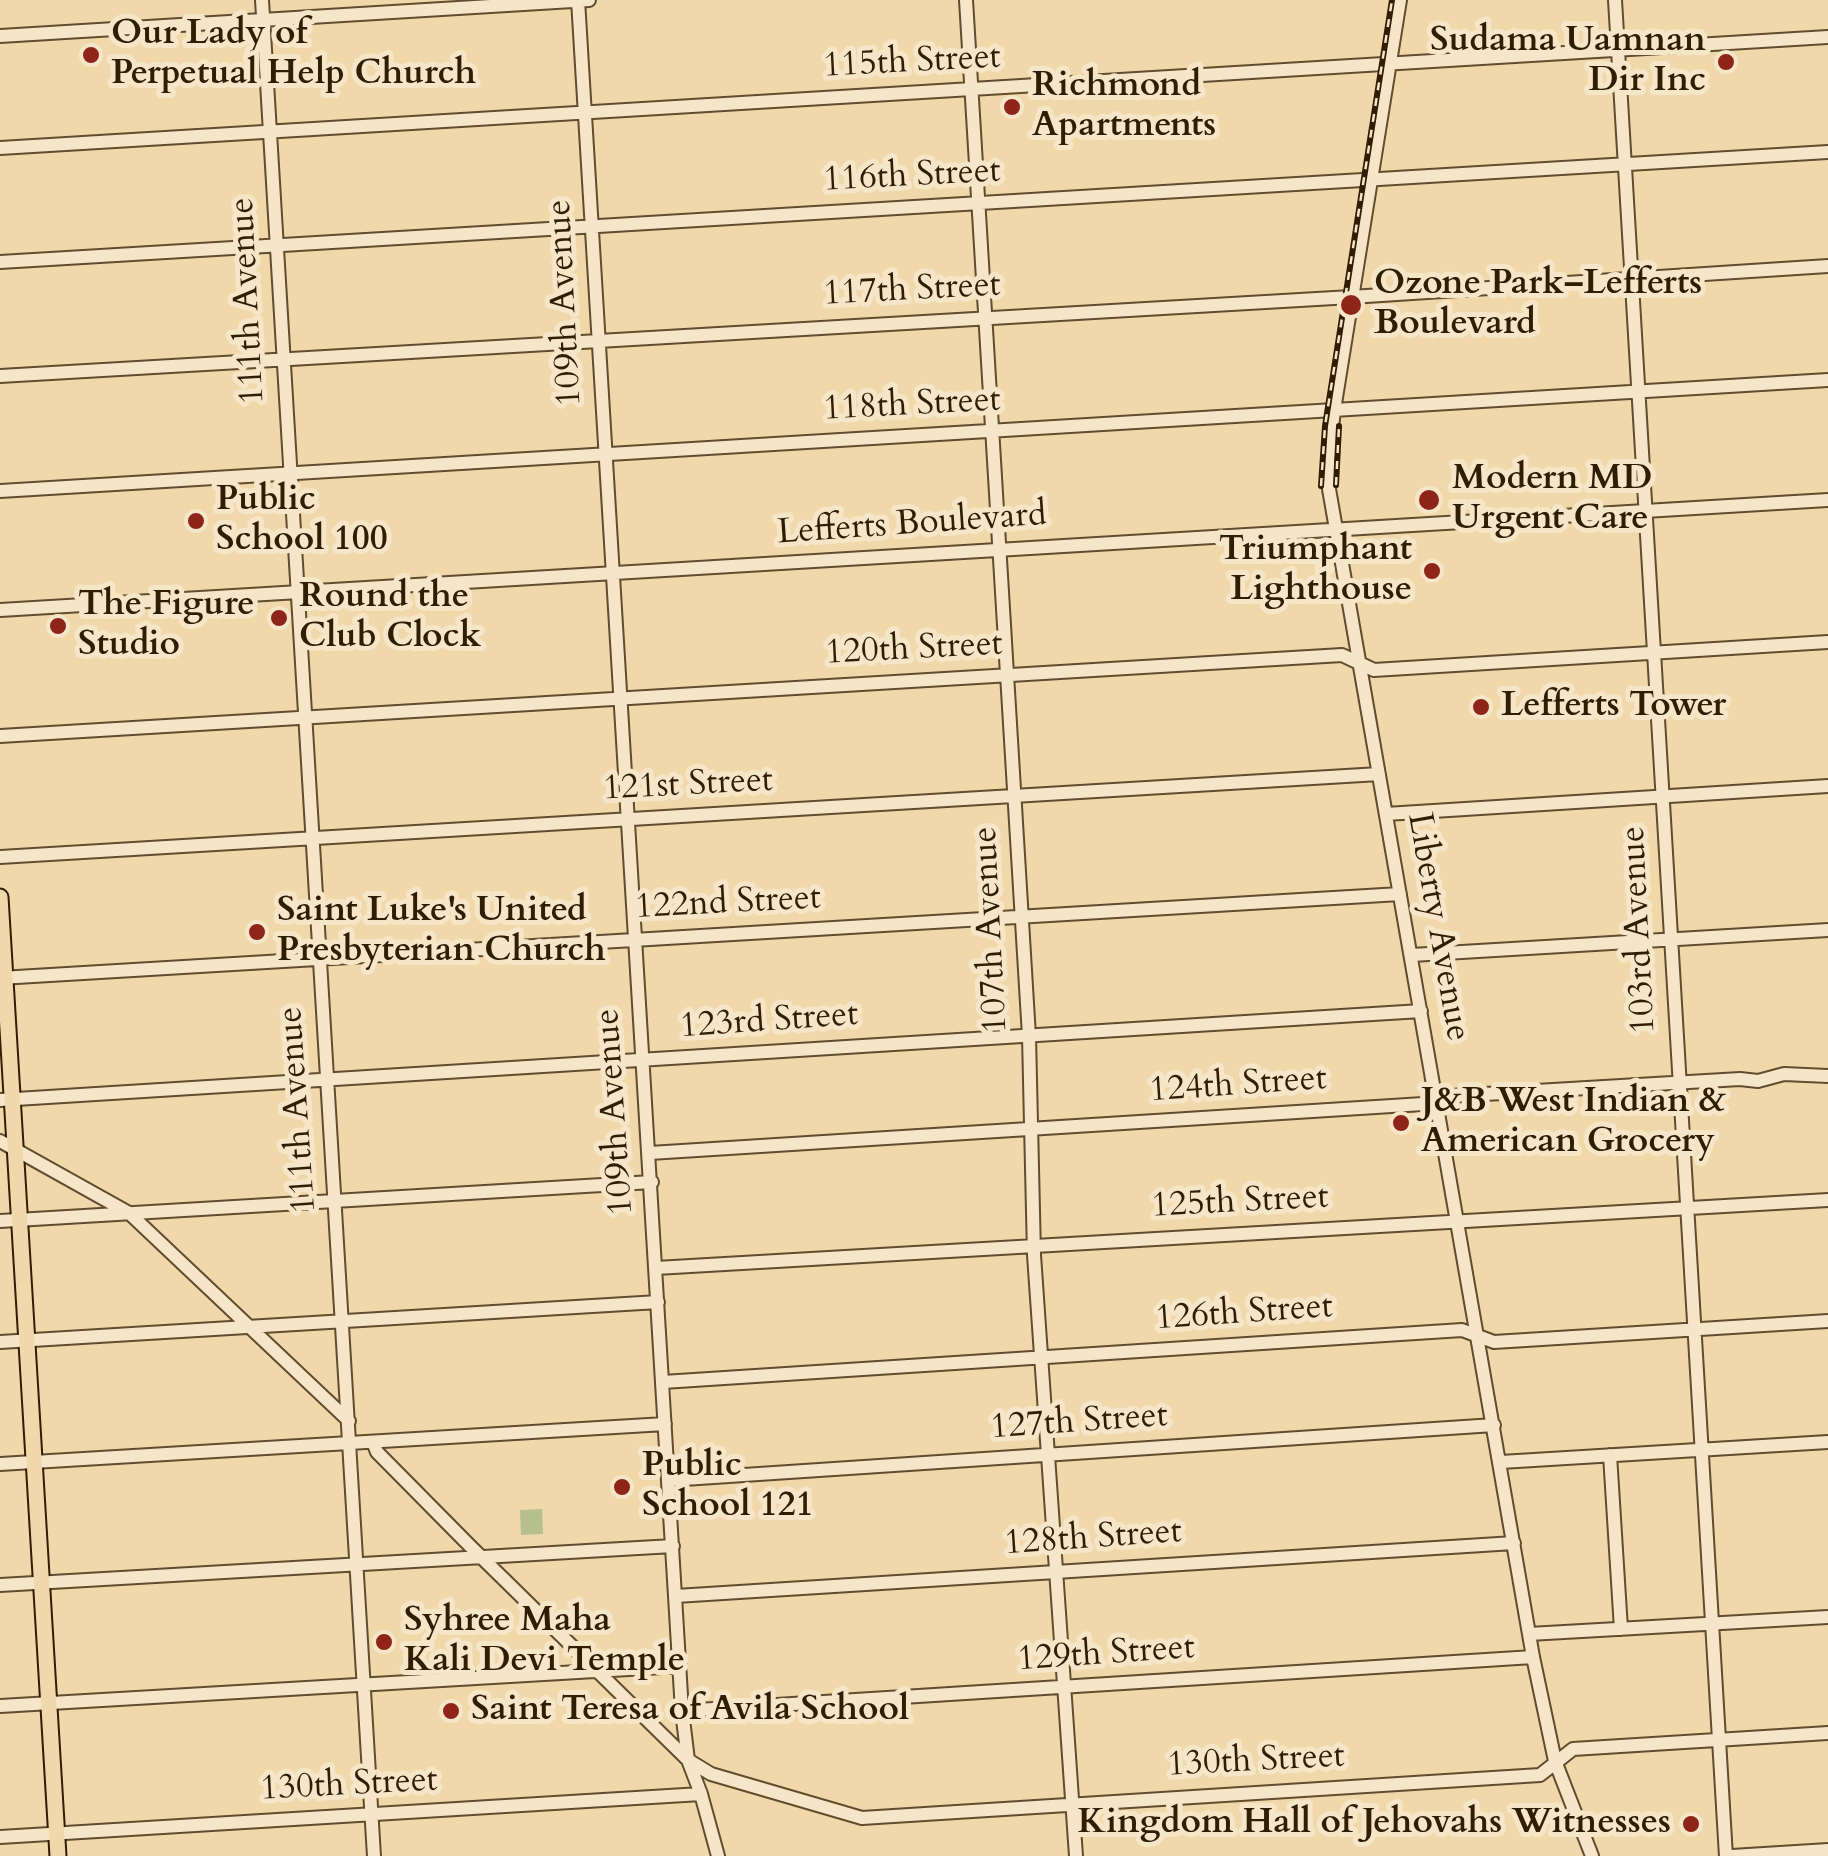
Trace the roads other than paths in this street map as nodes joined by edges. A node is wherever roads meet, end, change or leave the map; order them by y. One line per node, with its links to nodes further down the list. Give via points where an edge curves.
1 (262, 0): 7 (street, 111th Avenue)
2 (578, 0): 3 (street); 7 (street); 13 (street, 109th Avenue)
3 (589, 0)
4 (966, 0): 12 (street, 107th Avenue)
5 (1400, 0): 11 (street, Liberty Avenue)
6 (1615, 0): 10 (street, 103rd Avenue)
7 (263, 20): 8 (street); 14 (street, 111th Avenue)
8 (0, 36)
9 (1828, 38): 10 (street, 115th Street)
10 (1618, 50): 11 (street, 115th Street); 17 (street, 103rd Avenue)
11 (1390, 64): 12 (street, 115th Street); 18 (street, Liberty Avenue)
12 (971, 90): 13 (street, 115th Street); 19 (street, 107th Avenue)
13 (585, 113): 14 (street, 115th Street); 20 (street, 109th Avenue)
14 (269, 132): 15 (street, 115th Street); 21 (street, 111th Avenue)
15 (0, 148)
16 (1828, 152): 17 (street, 116th Street)
17 (1625, 164): 18 (street, 116th Street); 24 (street, 103rd Avenue)
18 (1370, 180): 19 (street, 116th Street); 25 (street, Liberty Avenue)
19 (978, 203): 20 (street, 116th Street); 26 (street, 107th Avenue)
20 (591, 227): 21 (street, 116th Street); 27 (street, 109th Avenue)
21 (276, 246): 22 (street, 116th Street); 28 (street, 111th Avenue)
22 (0, 262)
23 (1828, 266): 24 (street, 117th Street)
24 (1631, 278): 25 (street, 117th Street); 31 (street, 103rd Avenue)
25 (1351, 297): 26 (street, 117th Street); 32 (street, Liberty Avenue)
26 (986, 316): 27 (street, 117th Street); 33 (street, 107th Avenue)
27 (598, 340): 28 (street, 117th Street); 34 (street, 109th Avenue)
28 (282, 360): 29 (street, 117th Street); 35 (street, 111th Avenue)
29 (0, 376)
30 (1828, 380): 31 (street, 118th Street)
31 (1638, 392): 32 (street, 118th Street); 38 (street, 103rd Avenue)
32 (1334, 410): 33 (street, 118th Street); 39 (street, Liberty Avenue, via 1328,463)
33 (992, 431): 34 (street, 118th Street); 40 (street, 107th Avenue)
34 (605, 454): 35 (street, 118th Street); 41 (street, 109th Avenue)
35 (290, 473): 36 (street, 118th Street); 42 (street, 111th Avenue)
36 (0, 491)
37 (1828, 500): 38 (street, Lefferts Boulevard)
38 (1645, 510): 39 (street, Lefferts Boulevard); 45 (street, 103rd Avenue)
39 (1336, 528): 40 (street, Lefferts Boulevard); 46 (street, Liberty Avenue)
40 (1000, 549): 41 (street, Lefferts Boulevard); 47 (street, 107th Avenue)
41 (613, 573): 42 (street, Lefferts Boulevard); 48 (street, 109th Avenue)
42 (297, 592): 43 (street, Lefferts Boulevard); 49 (street, 111th Avenue)
43 (0, 610)
44 (1828, 642): 45 (street, 120th Street)
45 (1653, 652): 46 (street, 120th Street, via 1374,670); 54 (street, 103rd Avenue)
46 (1359, 662): 47 (street, 120th Street, via 1342,654); 51 (street, Liberty Avenue)
47 (1007, 675): 48 (street, 120th Street); 53 (street, 107th Avenue)
48 (621, 698): 49 (street, 120th Street); 56 (street, 109th Avenue)
49 (305, 717): 50 (street, 120th Street); 57 (street, 111th Avenue)
50 (0, 736)
51 (1379, 774): 53 (street, 121st Street); 55 (street, Liberty Avenue)
52 (1828, 786): 54 (street)
53 (1014, 796): 56 (street, 121st Street); 61 (street, 107th Avenue)
54 (1662, 796): 55 (street); 63 (street, 103rd Avenue)
55 (1386, 814): 59 (street, Liberty Avenue)
56 (628, 819): 57 (street, 121st Street); 64 (street, 109th Avenue)
57 (312, 838): 58 (street, 121st Street); 66 (street, 111th Avenue)
58 (0, 857)
59 (1400, 894): 61 (street, 122nd Street); 65 (street, Liberty Avenue)
60 (0, 897): 67 (main road)
61 (1021, 916): 64 (street, 122nd Street); 69 (street, 107th Avenue)
62 (1828, 930): 63 (street)
63 (1671, 939): 65 (street); 73 (street, 103rd Avenue)
64 (635, 940): 66 (street, 122nd Street); 70 (street, 109th Avenue)
65 (1412, 955): 68 (street, Liberty Avenue)
66 (320, 960): 67 (street, 122nd Street); 72 (street, 111th Avenue)
67 (2, 978): 74 (main road)
68 (1421, 1011): 69 (street, 123rd Street); 75 (street, Liberty Avenue)
69 (1029, 1036): 70 (street, 123rd Street); 76 (street, 107th Avenue)
70 (642, 1059): 72 (street, 123rd Street); 78 (street, 109th Avenue)
71 (1828, 1076): 73 (street, 124th Street)
72 (327, 1080): 74 (street, 123rd Street); 80 (street, 111th Avenue)
73 (1680, 1082): 75 (street, 124th Street); 82 (street, 103rd Avenue)
74 (6, 1100): 77 (main road)
75 (1437, 1100): 76 (street, 124th Street); 86 (street, Liberty Avenue)
76 (1029, 1129): 78 (street, 124th Street); 87 (street, 107th Avenue)
77 (8, 1145): 83 (street); 84 (main road)
78 (650, 1152): 79 (street, 109th Avenue)
79 (652, 1182): 80 (street); 88 (street, 109th Avenue)
80 (335, 1200): 83 (street); 90 (street, 111th Avenue)
81 (1828, 1200): 82 (street, 125th Street)
82 (1687, 1208): 86 (street, 125th Street); 93 (street, 103rd Avenue)
83 (129, 1212): 84 (street); 92 (street)
84 (20, 1220): 85 (street); 95 (main road)
85 (0, 1221)
86 (1458, 1221): 87 (street, 125th Street); 94 (street, Liberty Avenue)
87 (1034, 1246): 88 (street, 125th Street); 97 (street, 107th Avenue)
88 (656, 1268): 89 (street, 109th Avenue)
89 (658, 1302): 90 (street); 98 (street, 109th Avenue)
90 (343, 1321): 92 (street); 99 (street, 111th Avenue)
91 (1828, 1321): 93 (street, 126th Street)
92 (250, 1327): 95 (street); 99 (street)
93 (1694, 1329): 94 (street, 126th Street, via 1494,1342); 105 (street, 103rd Avenue)
94 (1478, 1336): 97 (street, 126th Street, via 1462,1330); 101 (street, Liberty Avenue)
95 (27, 1340): 96 (street); 108 (main road)
96 (0, 1342)
97 (1040, 1356): 98 (street, 126th Street); 106 (street, 107th Avenue)
98 (663, 1382): 100 (street, 109th Avenue)
99 (349, 1420): 104 (street, 111th Avenue)
100 (665, 1424): 102 (street); 111 (street, 109th Avenue)
101 (1494, 1424): 106 (street, 127th Street); 109 (street, Liberty Avenue)
102 (373, 1442): 104 (street); 114 (street)
103 (1828, 1442): 105 (street)
104 (350, 1444): 108 (street); 115 (street, 111th Avenue)
105 (1702, 1450): 107 (street); 121 (street, 103rd Avenue)
106 (1047, 1455): 111 (street, 127th Street); 116 (street, 107th Avenue)
107 (1610, 1455): 109 (street); 122 (street)
108 (34, 1462): 110 (street); 117 (main road)
109 (1501, 1462): 112 (street, Liberty Avenue)
110 (0, 1464)
111 (668, 1480): 113 (street, 109th Avenue)
112 (1514, 1543): 116 (street, 128th Street); 123 (street, Liberty Avenue)
113 (673, 1546): 114 (street); 119 (street, 109th Avenue)
114 (481, 1556): 115 (street); 126 (street)
115 (357, 1563): 117 (street); 127 (street, 111th Avenue)
116 (1054, 1571): 119 (street, 128th Street); 128 (street, 107th Avenue)
117 (41, 1582): 118 (street); 129 (main road)
118 (0, 1585)
119 (676, 1596): 125 (street, 109th Avenue)
120 (1828, 1616): 121 (street)
121 (1712, 1623): 122 (street); 133 (street, 103rd Avenue)
122 (1621, 1629): 123 (street)
123 (1529, 1634): 124 (street, Liberty Avenue)
124 (1533, 1657): 128 (street, 129th Street); 135 (street, Liberty Avenue)
125 (680, 1666): 126 (street); 131 (street, 109th Avenue)
126 (594, 1670): 127 (street); 134 (street)
127 (364, 1684): 129 (street); 138 (street, 111th Avenue)
128 (1062, 1688): 131 (street, 129th Street); 137 (street, 107th Avenue)
129 (49, 1703): 130 (street); 139 (main road)
130 (0, 1706)
131 (682, 1712): 134 (street, 109th Avenue)
132 (1828, 1733): 133 (street, 130th Street)
133 (1720, 1740): 135 (street, 130th Street, via 1573,1748); 147 (street, 103rd Avenue)
134 (688, 1760): 136 (street, 109th Avenue); 137 (street, 130th Street, via 711,1774 862,1818)
135 (1555, 1760): 137 (street, 130th Street, via 1540,1775); 146 (street, Liberty Avenue)
136 (701, 1794): 138 (street, 130th Street); 144 (street, 109th Avenue)
137 (1070, 1804): 145 (street, 107th Avenue)
138 (372, 1814): 139 (street, 130th Street); 143 (street, 111th Avenue)
139 (56, 1833): 140 (street, 130th Street); 142 (main road)
140 (0, 1836)
141 (1828, 1850): 147 (street)
142 (58, 1856)
143 (374, 1856)
144 (718, 1856)
145 (1076, 1856)
146 (1592, 1856)
147 (1729, 1856)

